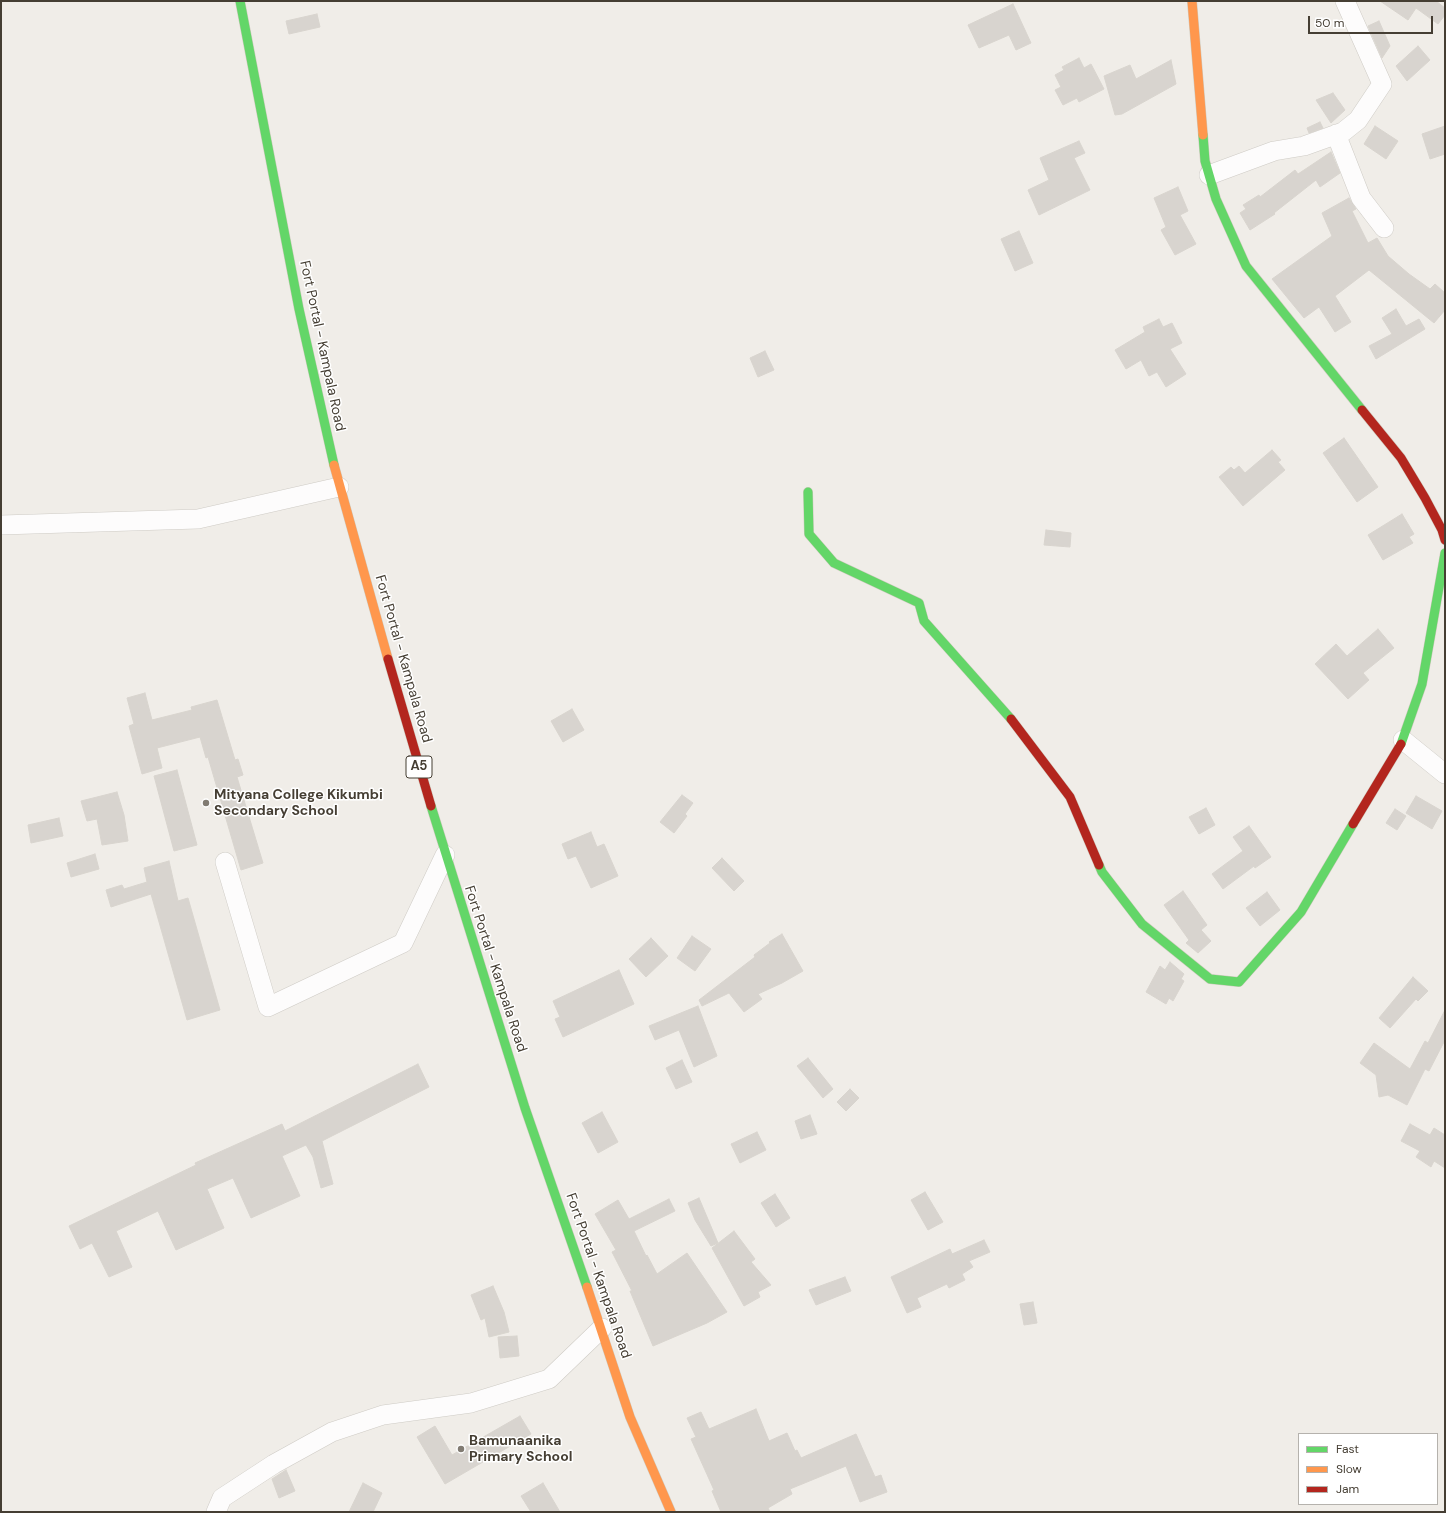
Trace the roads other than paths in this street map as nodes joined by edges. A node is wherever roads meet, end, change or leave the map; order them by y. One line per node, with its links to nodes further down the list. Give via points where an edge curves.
1 (240, 1): 7 (street, Fort Portal - Kampala Road / A5, via 299,309)
2 (1192, 1): 5 (street, via 1205,161)
3 (1345, 1): 4 (street, via 1382,84 1358,120)
4 (1336, 134): 5 (street, via 1304,146 1274,151); 6 (street, via 1361,198)
5 (1209, 175): 10 (street, via 1216,199 1246,266 1401,458 1425,498)
6 (1384, 228)
7 (339, 487): 9 (street, via 198,519); 14 (street, Fort Portal - Kampala Road / A5)
8 (808, 492): 12 (street, via 809,534 834,563 919,603 924,621 1011,719 1070,796 1102,872 1142,924 1210,979 1239,982 1301,912)
9 (1, 525)
10 (1445, 540)
11 (1445, 553): 12 (street, via 1422,684)
12 (1404, 740): 13 (street)
13 (1445, 774)
14 (445, 855): 15 (street, via 402,943 268,1007); 16 (street, Fort Portal - Kampala Road / A5, via 525,1108)
15 (225, 862)
16 (602, 1328): 17 (street, via 549,1379 472,1403 383,1415 332,1432 274,1464 222,1498); 18 (street, Fort Portal - Kampala Road / A5, via 630,1417)
17 (216, 1512)
18 (671, 1512)

